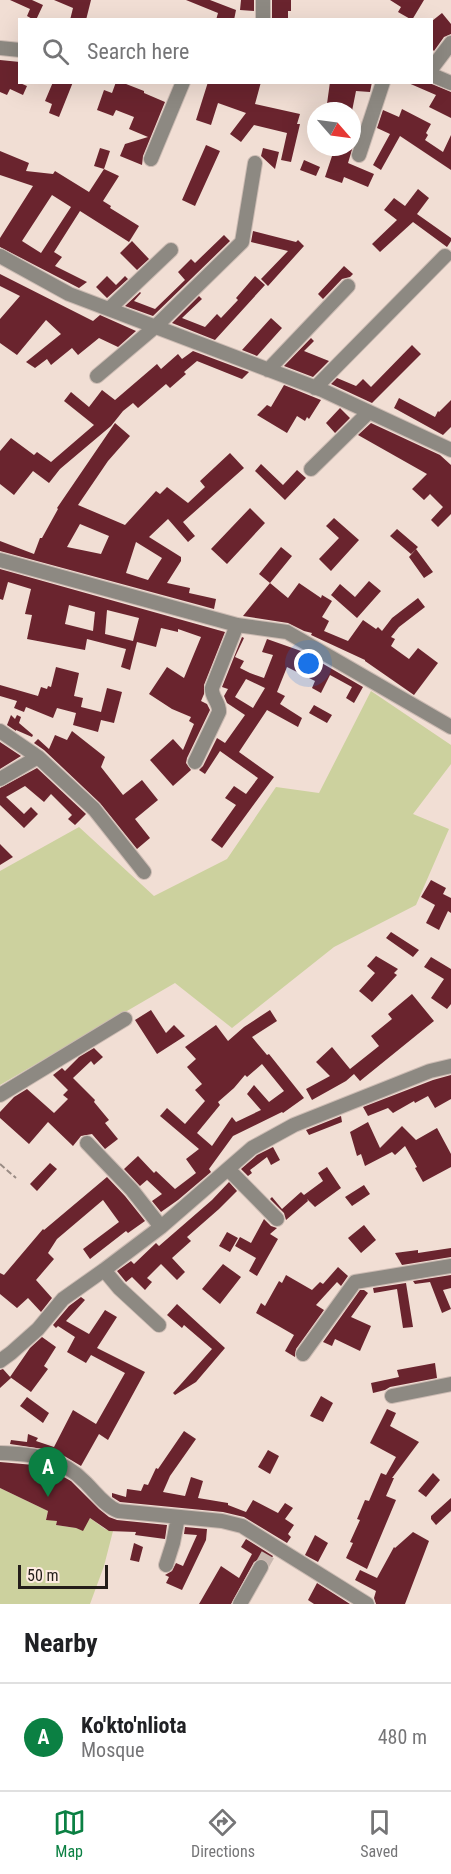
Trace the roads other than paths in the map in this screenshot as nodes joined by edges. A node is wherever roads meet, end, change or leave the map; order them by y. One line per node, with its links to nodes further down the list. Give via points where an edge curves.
1 (263, 0): 2 (street)
2 (263, 18)
3 (451, 44): 6 (street)
4 (0, 48): 5 (street)
5 (18, 50)
6 (433, 67)
7 (433, 75): 8 (street)
8 (451, 83)
9 (182, 84): 12 (street)
10 (382, 84): 11 (street)
11 (361, 146)
12 (151, 159)
13 (255, 163): 19 (street, via 243,242)
14 (171, 250): 18 (street)
15 (0, 255): 18 (street, via 69,294)
16 (445, 256): 22 (street)
17 (348, 286): 20 (street)
18 (109, 309): 19 (street)
19 (155, 327): 20 (street); 21 (street)
20 (268, 370): 22 (street)
21 (97, 376)
22 (315, 388): 23 (street)
23 (369, 412): 24 (street); 25 (street)
24 (448, 445)
25 (311, 469)
26 (0, 560): 27 (street)
27 (237, 626): 28 (street, via 286,633); 31 (street, via 212,688 219,712)
28 (451, 727)
29 (0, 731): 30 (street)
30 (38, 757): 32 (street); 33 (street, via 94,809)
31 (195, 762)
32 (0, 779)
33 (144, 872)
34 (125, 1019): 36 (street)
35 (451, 1066): 38 (street, via 294,1125 252,1148)
36 (0, 1095)
37 (87, 1143): 40 (street)
38 (228, 1169): 39 (street); 40 (street)
39 (277, 1220)
40 (161, 1227): 42 (street)
41 (451, 1266): 44 (street, via 355,1282)
42 (104, 1270): 43 (street); 45 (street, via 63,1299 38,1329)
43 (159, 1325)
44 (303, 1354)
45 (0, 1361)
46 (451, 1384): 47 (street)
47 (392, 1396)
48 (0, 1453): 49 (street, via 26,1453 57,1462 77,1474 110,1508 118,1511)
49 (178, 1517): 50 (street); 53 (street, via 242,1526)
50 (166, 1565)
51 (261, 1567): 52 (street)
52 (240, 1604)
53 (367, 1604)

